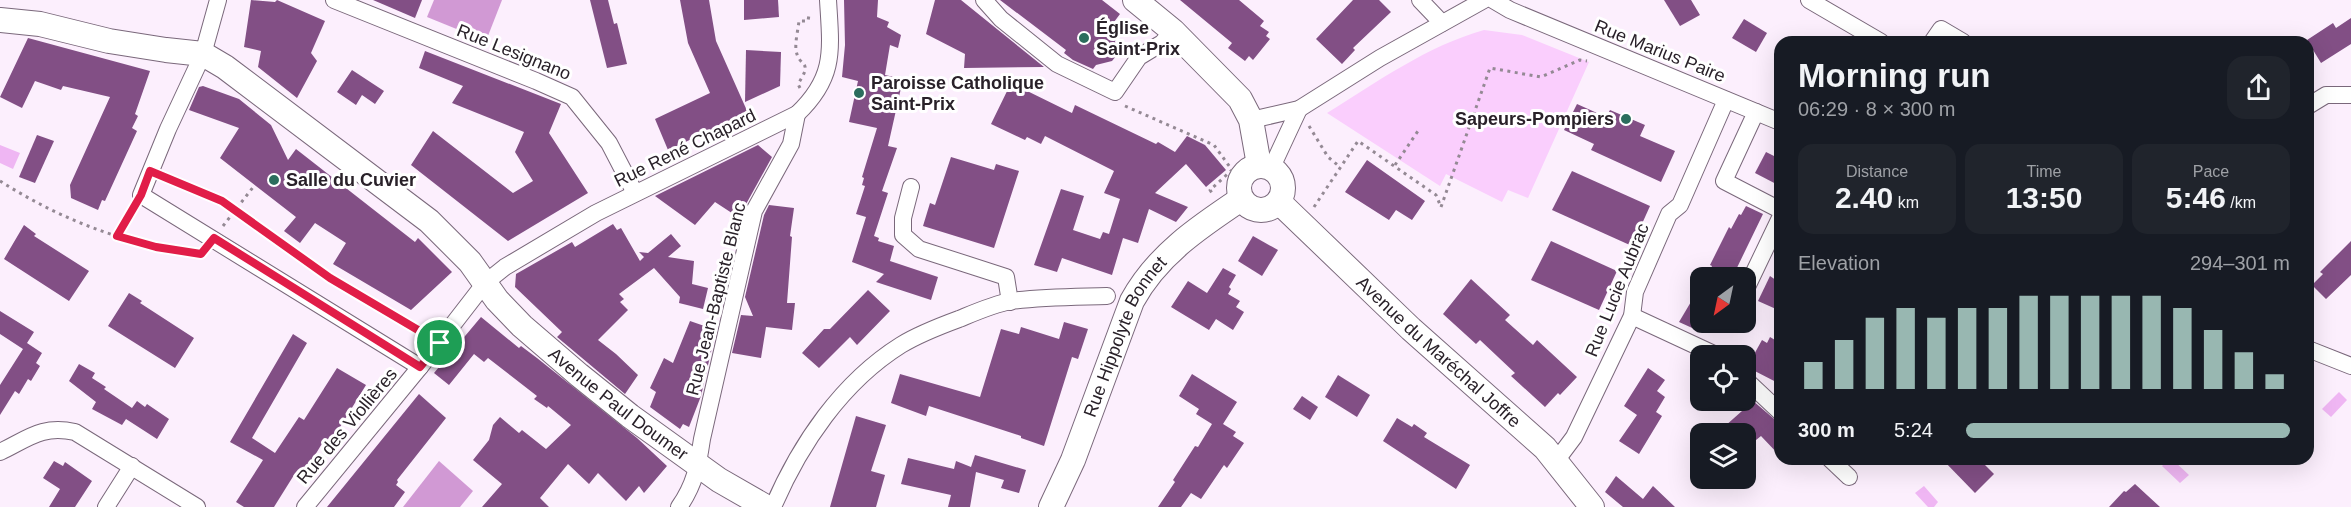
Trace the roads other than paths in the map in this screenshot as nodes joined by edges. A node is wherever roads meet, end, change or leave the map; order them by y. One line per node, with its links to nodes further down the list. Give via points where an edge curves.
1 (218, 0): 16 (street)
2 (334, 0): 27 (street, Rue Lesignano, via 572,97 609,143)
3 (828, 0): 22 (street, Rue René Chapard, via 831,55 822,82)
4 (1135, 0): 12 (main road)
5 (1420, 0): 11 (street)
6 (1484, 0): 11 (street)
7 (1493, 0): 18 (street, Rue Marius Paire)
8 (1809, 0): 13 (street)
9 (985, 1): 12 (street, via 1001,19 1057,64 1115,92 1138,57 1162,43)
10 (0, 20): 16 (main road)
11 (1442, 23): 20 (street)
12 (1173, 31): 23 (main road, via 1240,99)
13 (1871, 36)
14 (1936, 36): 15 (street, via 1941,29)
15 (1953, 36)
16 (203, 54): 33 (main road, Avenue Paul Doumer, via 429,222 470,262); 40 (street, via 141,195)
17 (2351, 95): 19 (street, via 2326,96)
18 (1726, 100): 21 (street, Rue Marius Paire); 36 (street, Rue Lucie Aubrac, via 1680,205 1669,214 1635,292)
19 (2314, 103)
20 (1299, 109): 23 (street); 25 (street)
21 (1756, 112): 24 (street, Rue Marius Paire); 30 (street, via 1724,181)
22 (796, 114): 27 (street, Rue René Chapard); 45 (street, Rue Jean-Baptiste Blanc, via 791,144 754,211)
23 (1251, 120): 25 (main road)
24 (1774, 120)
25 (1265, 166): 28 (main road, via 1277,171 1283,183); 29 (main road, via 1246,171)
26 (911, 187): 35 (street, via 903,236 919,249 1006,277)
27 (635, 193): 33 (street, Rue René Chapard)
28 (1279, 202): 29 (main road, via 1259,210); 44 (main road, Avenue du Maréchal Joffre)
29 (1234, 203): 56 (main road, Rue Hippolyte Bonnet, via 1191,232 1143,281)
30 (1774, 207)
31 (1774, 231): 32 (street)
32 (1756, 268)
33 (485, 283): 40 (street, Rue des Viollières); 45 (main road, Avenue Paul Doumer, via 497,300 546,347)
34 (1107, 296): 35 (street)
35 (1010, 302): 55 (street, via 939,326 884,356 811,434)
36 (1632, 316): 37 (street); 44 (street, Rue Lucie Aubrac, via 1574,437)
37 (1694, 345)
38 (2314, 351): 39 (street)
39 (2351, 366)
40 (420, 367): 52 (street, Rue des Viollières)
41 (1756, 389): 42 (street)
42 (1774, 406)
43 (0, 452): 47 (street, via 35,433 62,429 75,432)
44 (1556, 461): 49 (main road, Avenue du Maréchal Joffre)
45 (698, 465): 53 (street, Rue Jean-Baptiste Blanc, via 691,489); 54 (main road, Avenue Paul Doumer)
46 (1836, 465): 48 (street)
47 (132, 466): 50 (street); 51 (street)
48 (1849, 477)
49 (1584, 504)
50 (106, 507)
51 (196, 507)
52 (305, 507)
53 (679, 507)
54 (766, 507)
55 (773, 507)
56 (1051, 507)

